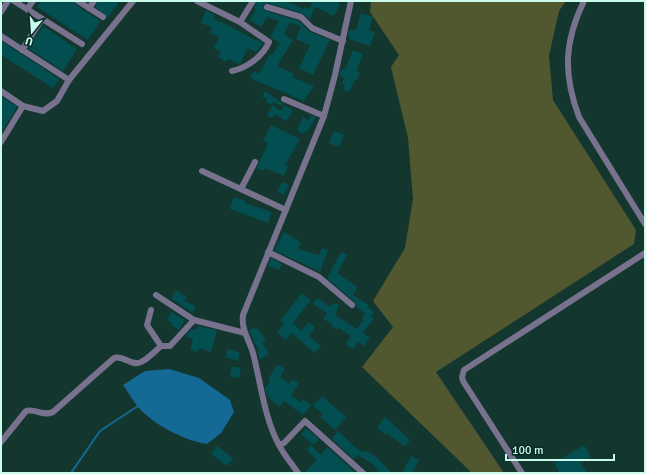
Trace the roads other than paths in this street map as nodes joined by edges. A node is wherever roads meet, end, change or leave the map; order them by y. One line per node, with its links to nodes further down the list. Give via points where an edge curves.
1 (8, 1): 14 (street)
2 (14, 1): 13 (street)
3 (33, 1): 13 (street)
4 (78, 1): 12 (street)
5 (94, 1): 12 (street)
6 (133, 1): 23 (street)
7 (197, 1): 17 (street)
8 (253, 1): 17 (street)
9 (584, 1): 35 (street, via 574,20 568,42 568,83 573,102 579,117)
10 (348, 2): 19 (street)
11 (267, 7): 19 (street, via 301,17 312,28)
12 (89, 8): 15 (street)
13 (27, 9): 16 (street)
14 (1, 12)
15 (103, 17)
16 (42, 19): 20 (street); 21 (street)
17 (240, 22): 22 (street, via 269,43 257,58)
18 (1, 36): 21 (street)
19 (343, 41): 27 (street)
20 (82, 44)
21 (22, 50): 23 (street)
22 (232, 71)
23 (69, 80): 26 (street, via 57,101 46,110 39,111)
24 (1, 91): 26 (street)
25 (284, 99): 27 (street)
26 (23, 106): 29 (street)
27 (324, 116): 34 (street)
28 (1, 128): 29 (street)
29 (8, 132): 30 (street)
30 (1, 142)
31 (255, 162): 33 (street)
32 (202, 171): 33 (street)
33 (241, 189): 34 (street)
34 (286, 210): 36 (street)
35 (645, 224)
36 (268, 252): 39 (street, via 319,277); 42 (street, via 243,315 242,327)
37 (645, 252): 48 (street, via 464,370 463,381)
38 (156, 295): 41 (street)
39 (352, 305)
40 (151, 310): 43 (street, via 147,325)
41 (194, 320): 42 (street); 43 (street, via 170,346)
42 (245, 333): 45 (street, via 255,361 262,396)
43 (160, 346): 44 (street, via 141,362 131,362 123,357 114,358 53,412 44,414 26,411)
44 (1, 442)
45 (279, 445): 46 (street); 47 (street, via 305,422)
46 (298, 473)
47 (362, 473)
48 (522, 473)

